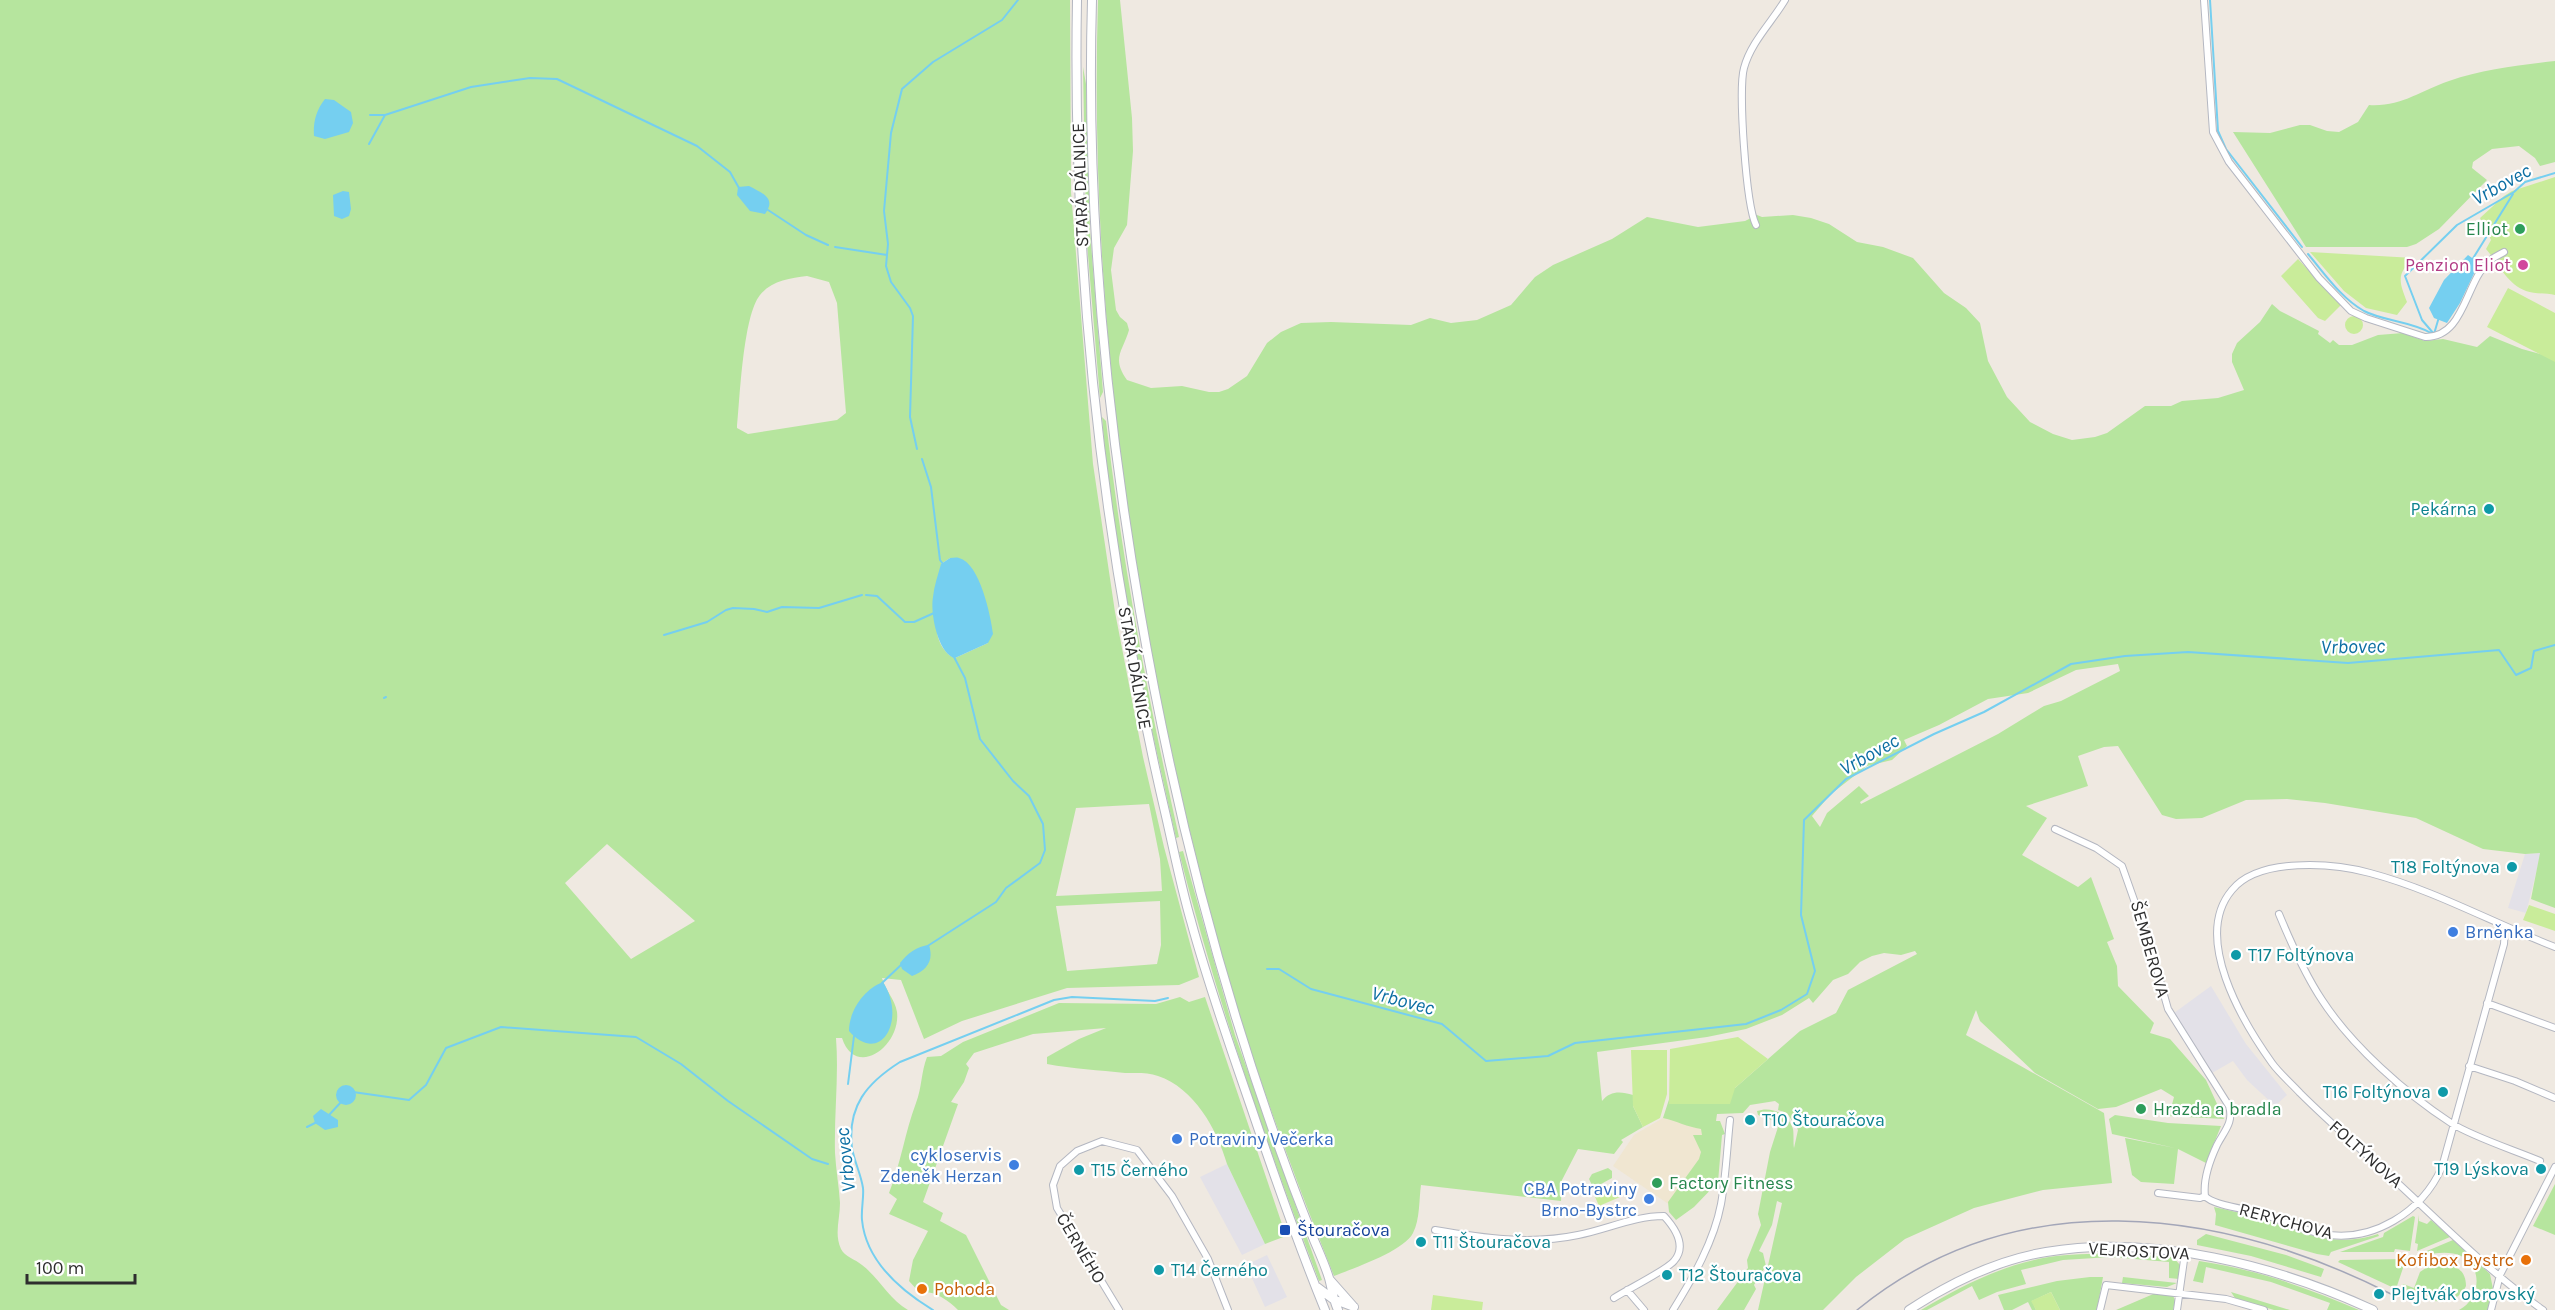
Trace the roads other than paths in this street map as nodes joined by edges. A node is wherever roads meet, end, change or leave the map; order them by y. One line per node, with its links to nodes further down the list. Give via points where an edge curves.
1 (1077, 0): 5 (main road, STARÁ DÁLNICE)
2 (1092, 0): 6 (main road, STARÁ DÁLNICE)
3 (1785, 0): 7 (street, via 1752,49 1743,74 1742,114)
4 (2204, 0): 8 (street, via 2214,135 2229,162 2292,244 2351,311 2434,337 2451,327 2487,263)
5 (1077, 40): 6 (main road); 28 (main road, STARÁ DÁLNICE, via 1082,262 1096,416 1111,534 1148,740 1204,967)
6 (1091, 40): 27 (main road, STARÁ DÁLNICE, via 1099,294 1111,415 1126,533 1162,736 1230,1000 1288,1174)
7 (1756, 225)
8 (2504, 252)
9 (2055, 829): 22 (street, ŠEMBEROVA, via 2096,848 2122,866 2168,1009 2229,1106 2230,1122 2211,1161)
10 (2279, 914): 18 (street, via 2305,971 2334,1017 2388,1072)
11 (2505, 928): 12 (street); 13 (street, RERYCHOVA); 23 (street, FOLTÝNOVA, via 2391,880 2320,867 2270,867 2254,874 2235,886 2220,911 2216,933 2223,969 2245,1020 2273,1064)
12 (2555, 947)
13 (2487, 1003): 14 (street); 15 (street, RERYCHOVA)
14 (2555, 1028)
15 (2469, 1066): 16 (street); 18 (street, RERYCHOVA)
16 (2555, 1098)
17 (1730, 1120): 39 (street, via 1721,1206 1705,1252)
18 (2453, 1124): 19 (street); 23 (street, RERYCHOVA, via 2442,1167)
19 (2540, 1161)
20 (2555, 1167): 26 (street)
21 (2158, 1193): 22 (street, RERYCHOVA)
22 (2205, 1196): 23 (street, RERYCHOVA, via 2308,1230 2340,1236 2379,1228)
23 (2418, 1203): 26 (street, FOLTÝNOVA)
24 (1435, 1230): 29 (street, via 1525,1240 1577,1236 1642,1217 1664,1216 1676,1229 1680,1247 1674,1261)
25 (2185, 1253): 30 (street); 40 (main road, VEJROSTOVA, via 2114,1246 2044,1252 1980,1272); 44 (main road, VEJROSTOVA, via 2233,1260 2301,1280)
26 (2500, 1275): 45 (street); 46 (street, FOLTÝNOVA)
27 (1330, 1279): 32 (main road, STARÁ DÁLNICE); 33 (main road)
28 (1315, 1284): 32 (main road); 36 (main road, STARÁ DÁLNICE)
29 (1627, 1290): 31 (street); 38 (street)
30 (2180, 1292): 41 (street, via 2106,1285); 42 (street); 43 (street)
31 (1614, 1298)
32 (1333, 1299): 33 (main road); 37 (main road, STARÁ DÁLNICE)
33 (1355, 1308)
34 (1119, 1310): 35 (street, ČERNÉHO, via 1057,1208 1053,1185 1060,1166 1077,1151 1102,1141 1137,1150 1172,1196 1208,1259)
35 (1228, 1310)
36 (1325, 1310)
37 (1338, 1310)
38 (1644, 1310)
39 (1673, 1310)
40 (1909, 1310)
41 (2100, 1310)
42 (2177, 1310)
43 (2264, 1310)
44 (2373, 1310)
45 (2491, 1310)
46 (2543, 1310)

